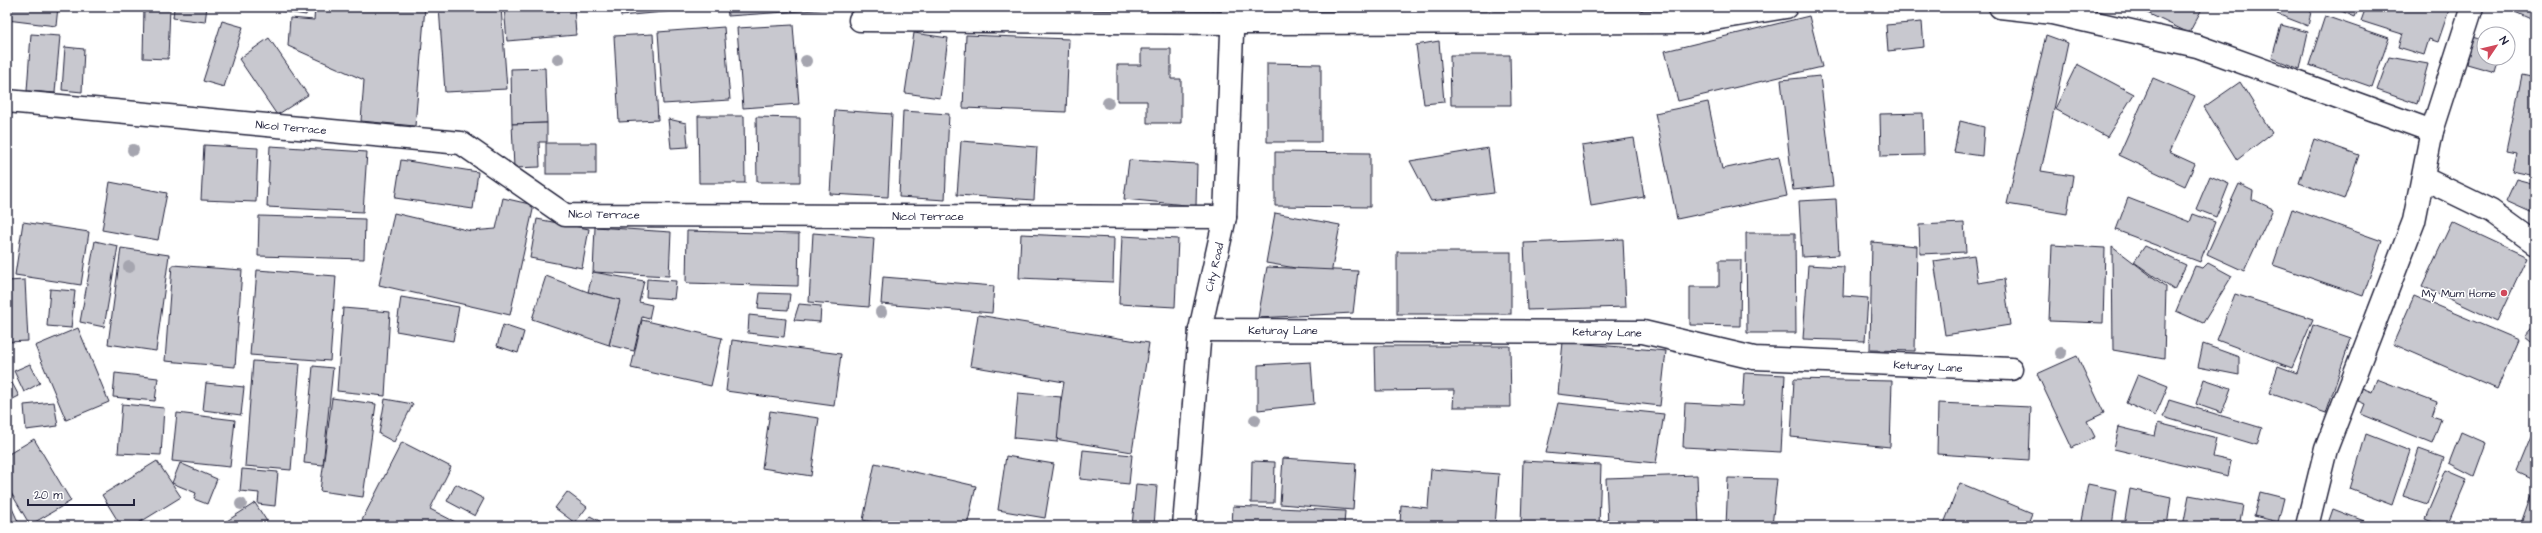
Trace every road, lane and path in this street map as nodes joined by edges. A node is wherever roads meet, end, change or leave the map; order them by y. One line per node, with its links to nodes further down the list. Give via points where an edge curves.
1 (1786, 7): 4 (street, via 1696,22)
2 (2000, 7): 7 (street, via 2052,13 2196,46)
3 (2472, 7): 7 (street)
4 (1232, 15): 5 (street); 9 (street, City Road)
5 (860, 20)
6 (7, 101): 9 (street, Nicol Terrace, via 461,143 565,215)
7 (2432, 131): 8 (street)
8 (2423, 178): 10 (street, via 2492,211); 14 (street, via 2414,221 2326,449)
9 (1225, 217): 11 (street, City Road)
10 (2535, 243)
11 (1200, 330): 12 (street, Keturay Lane, via 1643,332 1754,358); 13 (street, City Road)
12 (2011, 369)
13 (1184, 526)
14 (2307, 526)

